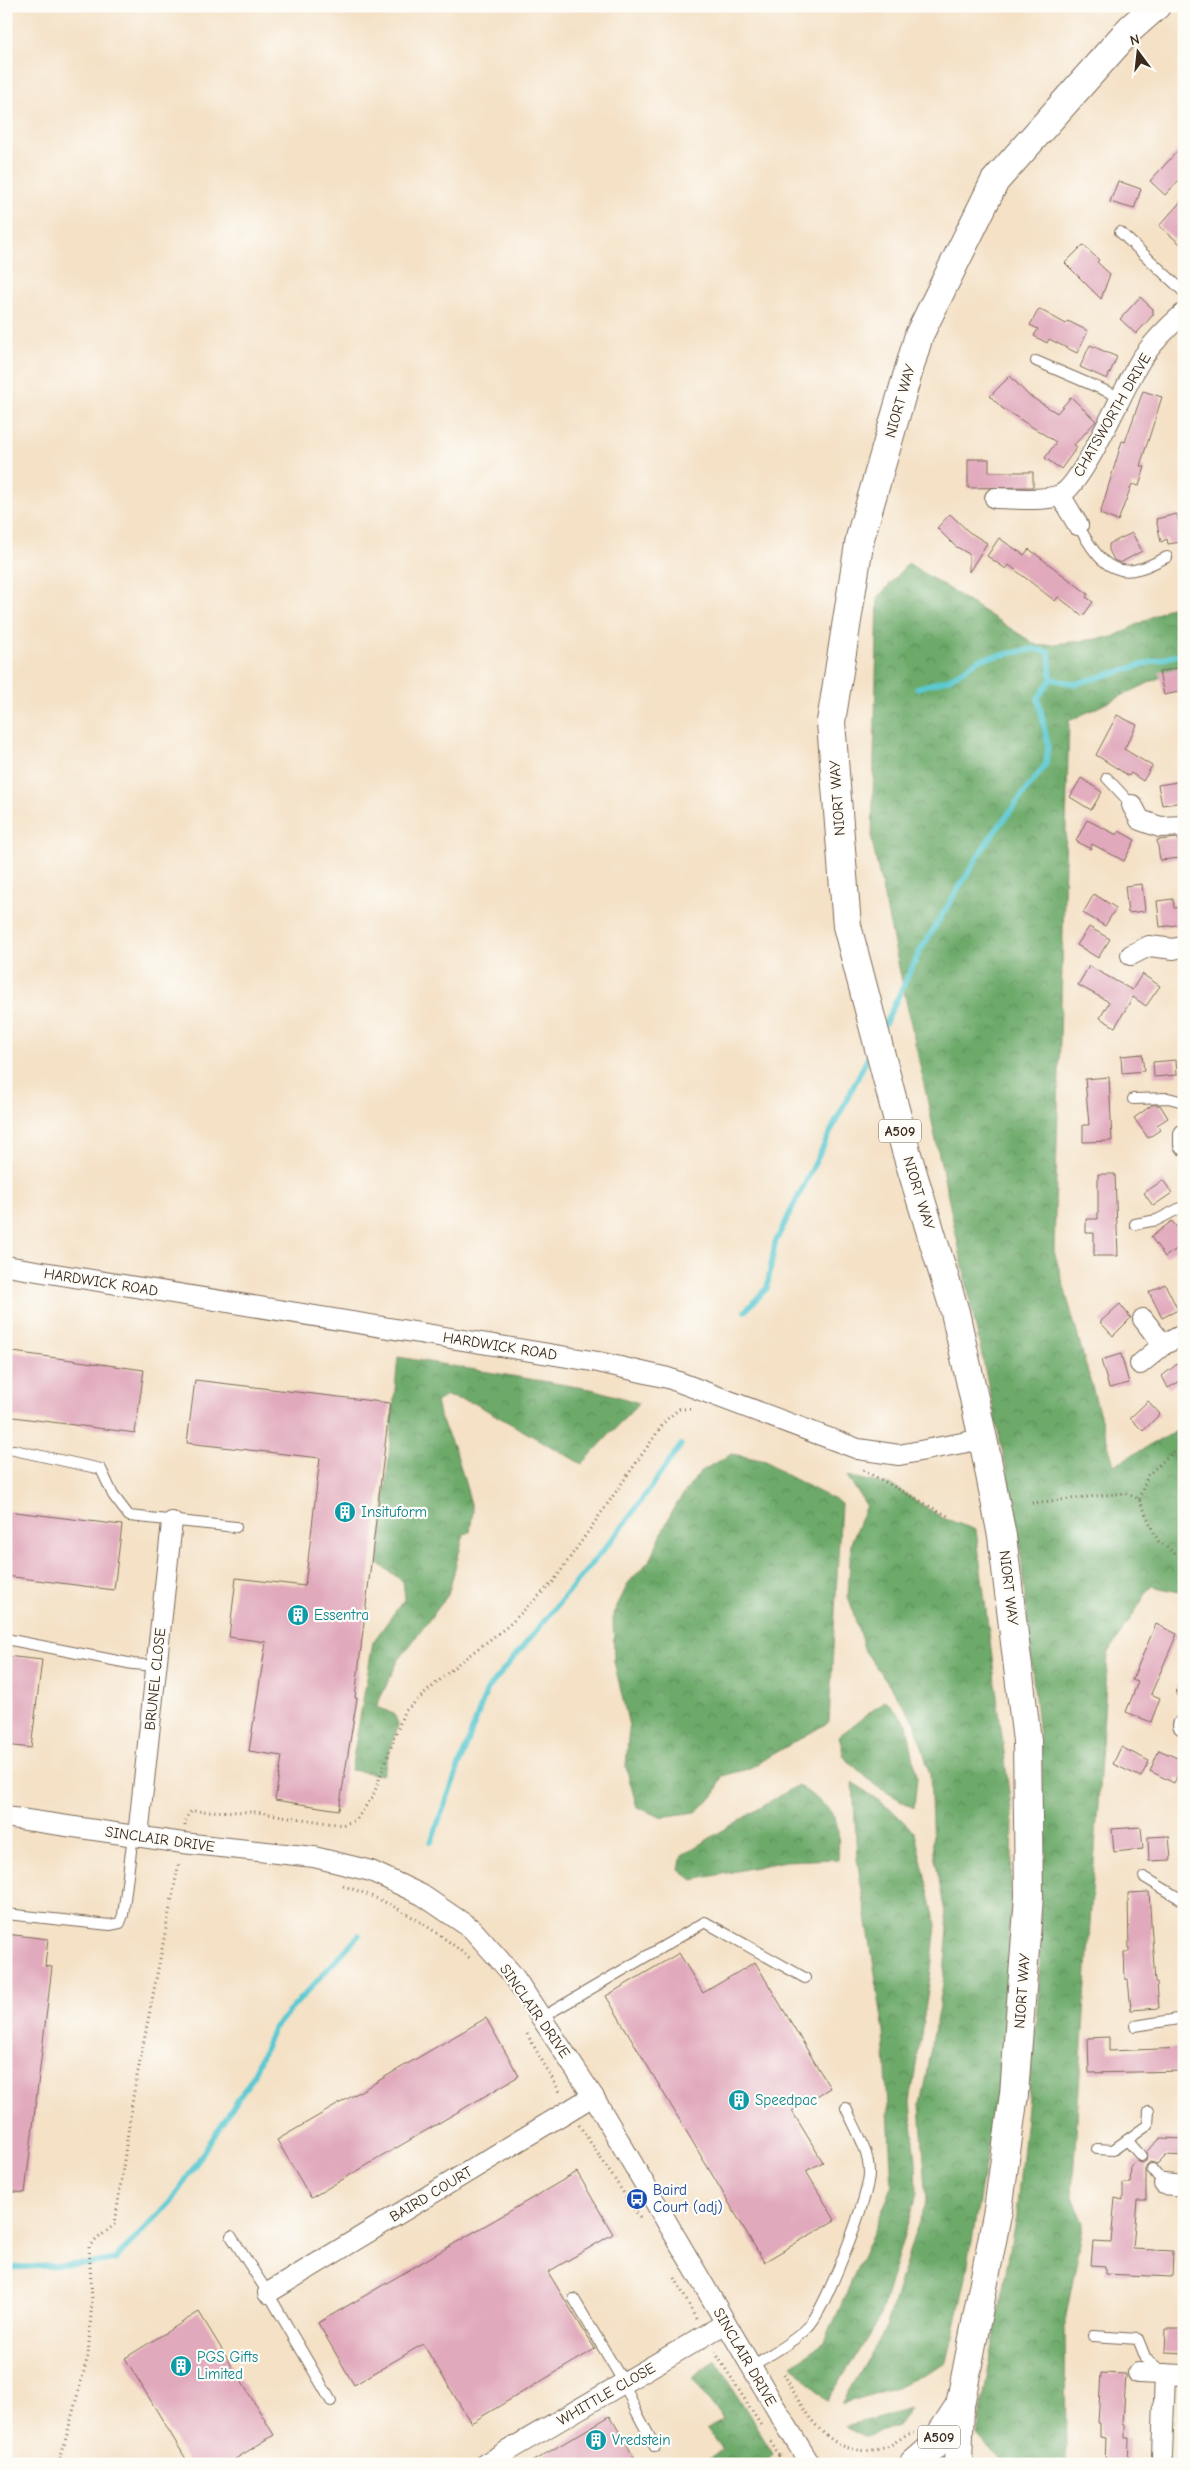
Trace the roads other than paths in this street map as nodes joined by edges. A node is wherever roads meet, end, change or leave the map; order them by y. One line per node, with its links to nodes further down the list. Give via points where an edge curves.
1 (1156, 6): 27 (highway, NIORT WAY / A509, via 1131,28 994,180 919,334 860,538 832,722 847,926 906,1152 955,1312)
2 (1120, 232): 3 (lane)
3 (1184, 292)
4 (1184, 313): 6 (street, CHATSWORTH DRIVE, via 1166,328 1142,358)
5 (1036, 361): 6 (lane)
6 (1120, 397): 7 (street, CHATSWORTH DRIVE, via 1103,435 1077,476)
7 (1060, 495): 8 (street); 9 (street)
8 (995, 498)
9 (1078, 525): 10 (lane, via 1089,546 1117,570 1138,570)
10 (1167, 557)
11 (1107, 778): 12 (lane)
12 (1132, 804): 13 (street, via 1140,820 1160,826)
13 (1184, 826)
14 (1184, 946): 15 (street, via 1174,949 1149,946)
15 (1131, 954)
16 (1133, 1099): 17 (lane, via 1168,1098)
17 (1184, 1102)
18 (1184, 1134): 19 (street)
19 (1184, 1145)
20 (1184, 1206): 21 (lane, via 1157,1220)
21 (1135, 1224)
22 (6, 1266): 27 (street, HARDWICK ROAD, via 598,1362 668,1378 858,1449 899,1455)
23 (1143, 1319): 25 (street)
24 (1184, 1334): 25 (street)
25 (1163, 1345): 26 (street)
26 (1140, 1364)
27 (983, 1438): 60 (highway, NIORT WAY / A509, via 1002,1536 1028,1741 1029,1896 1014,2094 1005,2162)
28 (14, 1450): 29 (lane, via 101,1469 129,1516)
29 (172, 1522): 30 (lane); 32 (street, BRUNEL CLOSE)
30 (236, 1527)
31 (6, 1640): 32 (lane)
32 (157, 1666): 36 (street, BRUNEL CLOSE)
33 (1184, 1683): 34 (lane)
34 (1184, 1695)
35 (6, 1817): 36 (street, SINCLAIR DRIVE)
36 (136, 1836): 39 (lane, via 120,1923 110,1925); 41 (street, SINCLAIR DRIVE, via 179,1853 314,1857 371,1871 422,1895 472,1929 514,1975)
37 (1144, 1877): 38 (lane)
38 (1184, 1901)
39 (6, 1914)
40 (804, 1978): 41 (lane, via 705,1922)
41 (542, 2018): 44 (street, SINCLAIR DRIVE)
42 (1184, 2018): 43 (lane)
43 (1135, 2026)
44 (593, 2096): 51 (street, BAIRD COURT); 53 (street, SINCLAIR DRIVE)
45 (846, 2108): 55 (lane, via 866,2153 869,2172 866,2190 837,2272 820,2310 808,2327)
46 (1149, 2112): 47 (lane, via 1148,2125)
47 (1127, 2140): 48 (lane, via 1113,2150); 49 (lane)
48 (1097, 2149)
49 (1142, 2156)
50 (231, 2236): 51 (lane)
51 (268, 2293): 59 (lane)
52 (574, 2299): 58 (lane)
53 (726, 2323): 55 (street, SINCLAIR DRIVE); 58 (street, WHITTLE CLOSE)
54 (1093, 2336): 57 (lane, via 1138,2339 1146,2359)
55 (752, 2366): 64 (street, SINCLAIR DRIVE)
56 (1138, 2373): 57 (street)
57 (1174, 2374): 62 (street)
58 (624, 2383): 61 (lane); 63 (street, WHITTLE CLOSE)
59 (331, 2401)
60 (960, 2405): 65 (highway, NIORT WAY / A509, via 931,2449); 66 (highway, NIORT WAY / A509)
61 (655, 2448)
62 (1158, 2460)
63 (485, 2464)
64 (810, 2464)
65 (914, 2464)
66 (958, 2464)

